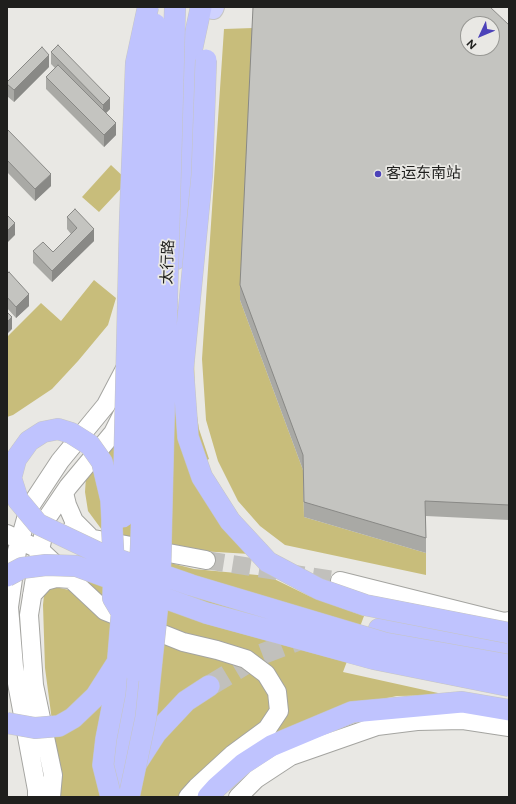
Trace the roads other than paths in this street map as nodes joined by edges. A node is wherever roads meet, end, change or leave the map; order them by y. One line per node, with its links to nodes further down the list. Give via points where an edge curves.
1 (145, 7): 12 (main road, via 141,301 134,351 106,405 60,461)
2 (148, 7): 23 (highway, bridge, via 136,64 129,240)
3 (155, 7): 13 (highway, 太行路, bridge)
4 (175, 7): 9 (highway, 太行路, bridge)
5 (184, 7): 10 (main road, via 179,162 157,345 113,433)
6 (190, 7): 8 (highway)
7 (210, 8): 8 (highway); 9 (highway, bridge, via 192,50 187,148)
8 (206, 60): 26 (highway, bridge, via 202,175 183,369 188,437 202,477 230,521 268,562 319,590 365,605)
9 (166, 335): 13 (highway, 太行路, bridge)
10 (64, 493): 14 (main road); 16 (main road, via 74,520)
11 (7, 496): 12 (main road)
12 (29, 508): 14 (main road); 15 (main road)
13 (152, 517): 38 (highway, bridge, via 133,705); 39 (highway, bridge, via 160,583 146,717)
14 (48, 518): 16 (main road, via 83,537); 17 (main road)
15 (13, 537): 17 (main road); 36 (main road, via 17,551 9,607 14,667)
16 (91, 538): 18 (main road)
17 (40, 550): 20 (main road); 22 (main road)
18 (206, 560)
19 (7, 576): 31 (highway, bridge, via 22,568 46,565 76,566 206,613 374,659)
20 (71, 579): 22 (main road, via 56,578 45,581); 40 (main road, via 105,611 184,642 246,659 266,674 277,692 278,711 267,729 233,754)
21 (340, 581): 24 (main road, via 504,622)
22 (32, 595): 37 (main road, via 29,615 34,684 53,775)
23 (122, 612): 28 (highway, bridge); 29 (highway, bridge, via 114,598 114,566 113,558 111,500 102,462 90,445 71,433 58,429 42,432 29,441 16,459 11,478 18,500 38,524 99,553 113,558 120,560 141,568 377,641)
24 (509, 621)
25 (379, 629): 27 (highway)
26 (509, 633)
27 (509, 649)
28 (118, 661): 33 (highway, bridge, via 96,696 73,718 58,726 35,728); 38 (highway, bridge, via 103,765)
29 (509, 665)
30 (209, 686): 38 (highway, via 186,701 156,733)
31 (509, 686)
32 (509, 710): 35 (highway, via 462,702 352,712 271,746 243,764)
33 (7, 723)
34 (509, 727): 41 (main road, via 462,720 417,721 377,726 291,756 256,779)
35 (213, 792)
36 (37, 797)
37 (51, 797)
38 (113, 797)
39 (129, 797)
40 (188, 797)
41 (238, 797)

